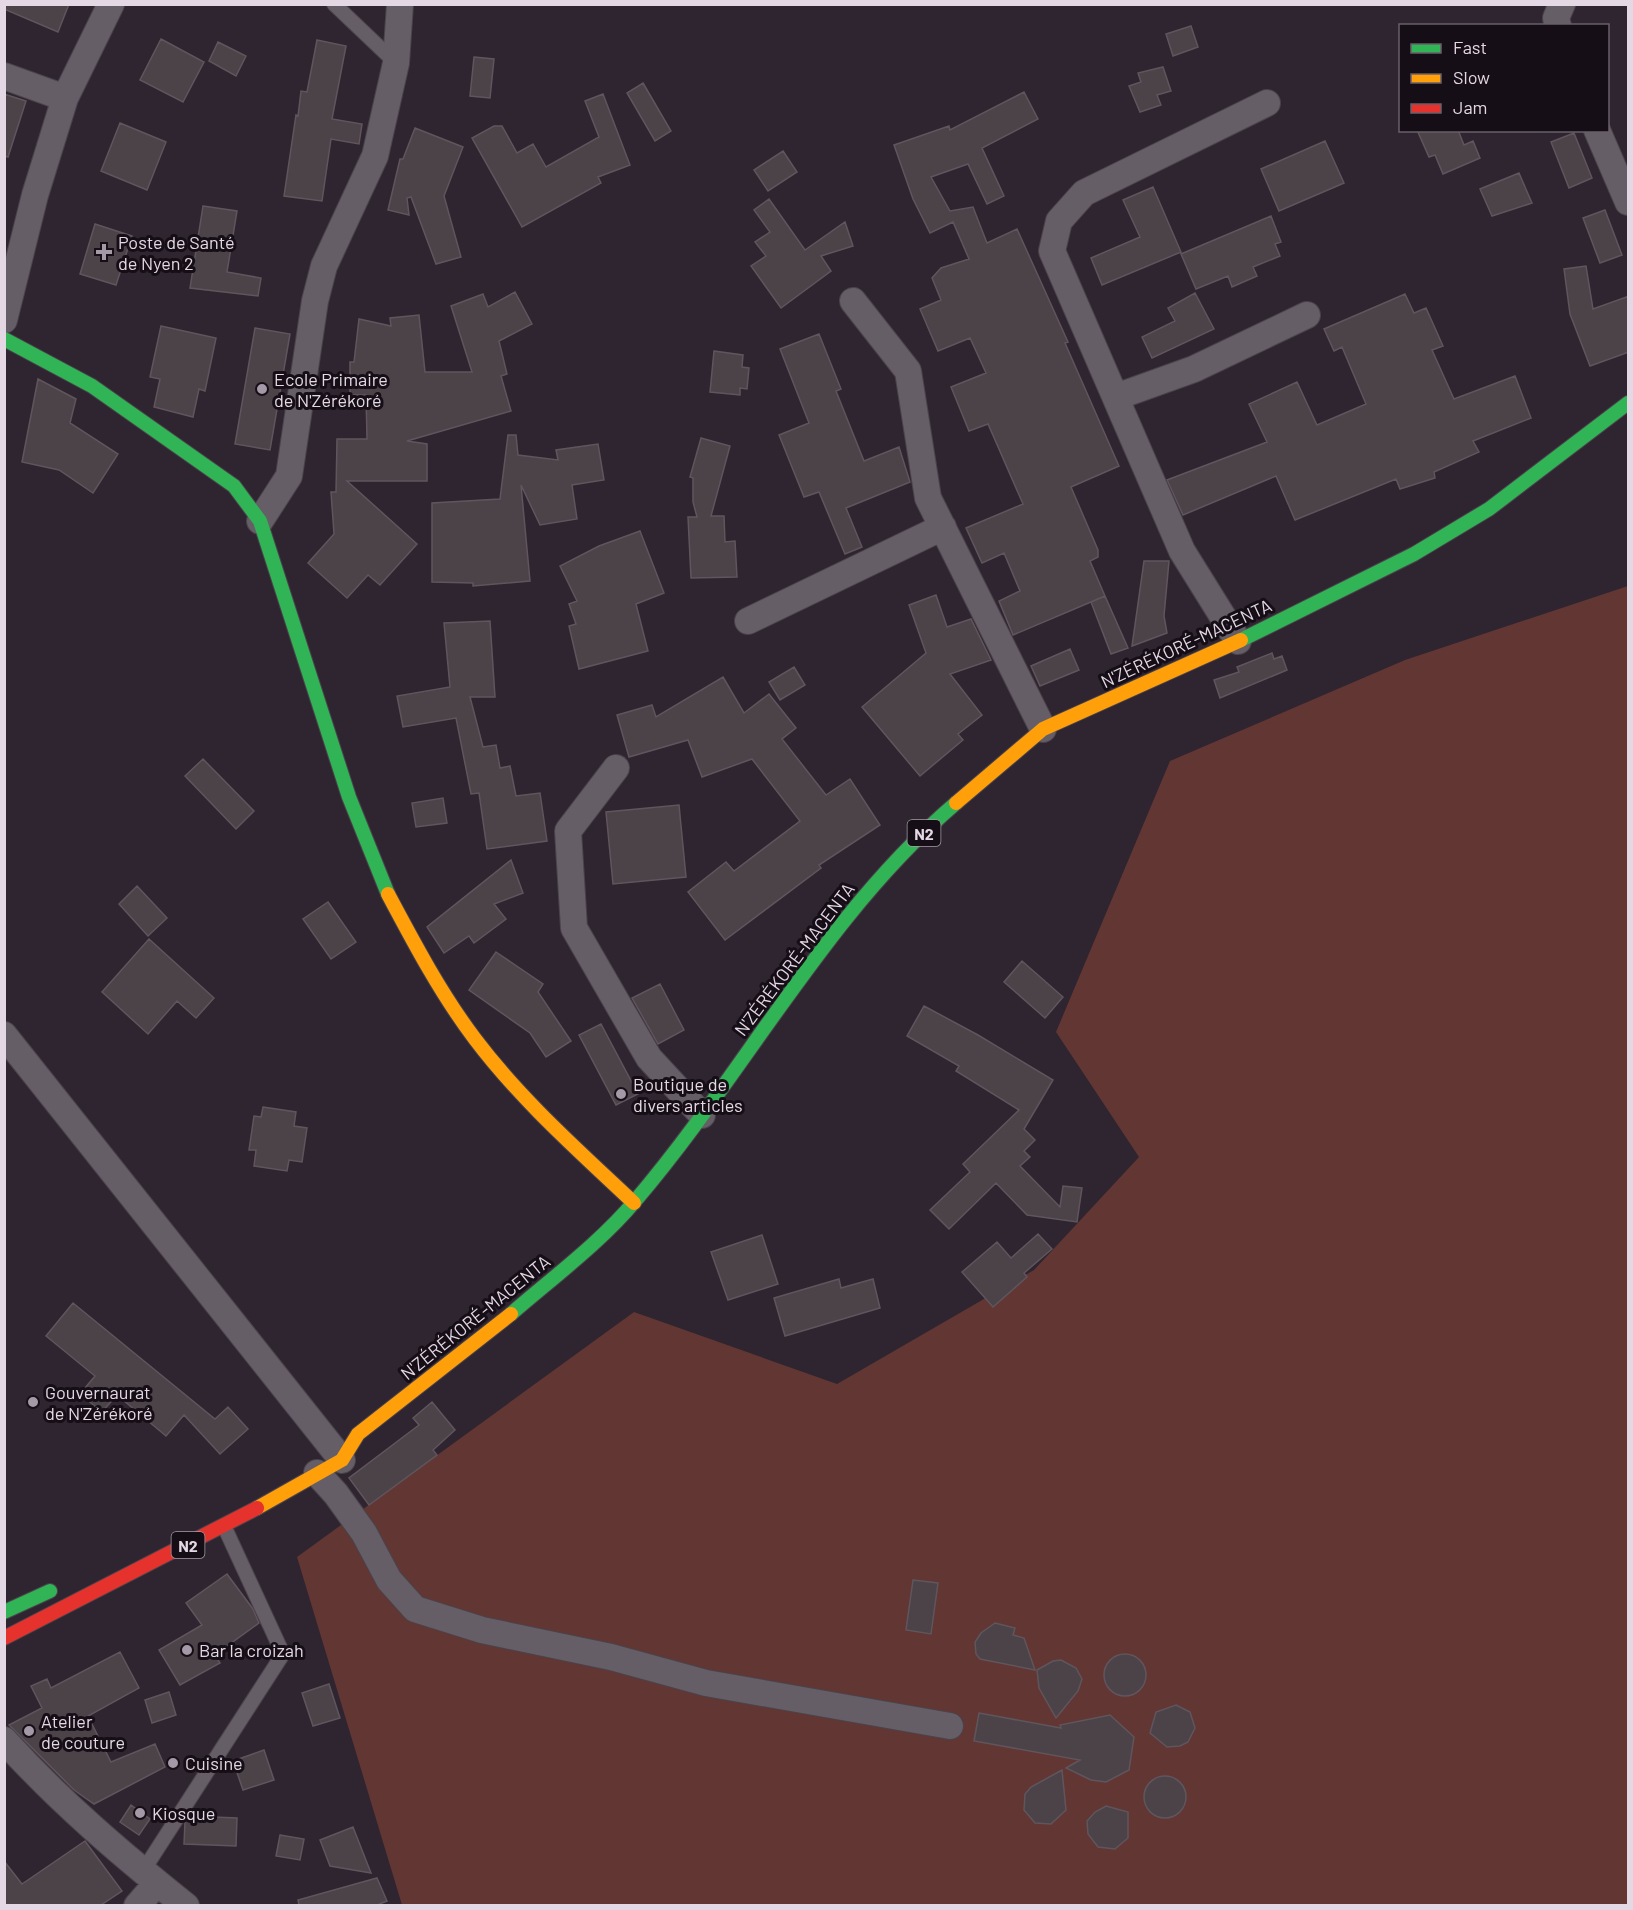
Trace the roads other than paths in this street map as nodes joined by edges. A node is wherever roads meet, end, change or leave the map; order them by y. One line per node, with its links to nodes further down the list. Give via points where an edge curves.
1 (111, 4): 8 (street)
2 (334, 4): 6 (lane)
3 (400, 4): 6 (street)
4 (1562, 4): 5 (street)
5 (1558, 24)
6 (396, 63): 18 (street, via 375,156 324,266 315,301 289,476)
7 (4, 76): 8 (street)
8 (65, 98): 14 (street, via 35,195)
9 (1267, 103): 16 (street, via 1084,193 1059,221 1052,251)
10 (1598, 132): 11 (street)
11 (1629, 202)
12 (853, 301): 19 (street, via 908,371 928,498)
13 (1307, 315): 16 (street, via 1194,369)
14 (4, 320)
15 (4, 339): 18 (main road, via 92,386 234,486)
16 (1116, 397): 21 (street, via 1182,551)
17 (1629, 403): 21 (main road, N'ZÉRÉKORÉ-MACENTA / N2, via 1489,509 1414,554)
18 (260, 520): 26 (main road, via 381,881 422,958 475,1039 537,1111)
19 (943, 527): 20 (street); 22 (street)
20 (748, 621)
21 (1238, 641): 22 (main road, N'ZÉRÉKORÉ-MACENTA / N2)
22 (1043, 729): 25 (main road, N'ZÉRÉKORÉ-MACENTA / N2, via 935,821 868,891 826,942)
23 (616, 768): 25 (street, via 568,831 574,928 649,1058)
24 (4, 1035): 28 (street)
25 (702, 1115): 26 (main road, N'ZÉRÉKORÉ-MACENTA / N2)
26 (634, 1203): 27 (main road, N'ZÉRÉKORÉ-MACENTA / N2, via 489,1333)
27 (358, 1434): 28 (main road, N'ZÉRÉKORÉ-MACENTA / N2); 28 (main road, N'ZÉRÉKORÉ-MACENTA / N2)
28 (330, 1449): 29 (main road, N'ZÉRÉKORÉ-MACENTA / N2)
29 (317, 1473): 30 (main road, N'ZÉRÉKORÉ-MACENTA / N2); 34 (street, via 364,1533 388,1580 415,1609 482,1630 611,1657 706,1683)
30 (224, 1526): 33 (main road, N'ZÉRÉKORÉ-MACENTA / N2); 36 (lane, via 283,1654)
31 (62, 1586): 32 (main road)
32 (4, 1612)
33 (4, 1638)
34 (950, 1726)
35 (4, 1740): 36 (street, via 44,1784)
36 (150, 1877): 37 (street); 38 (street)
37 (137, 1905)
38 (186, 1905)

